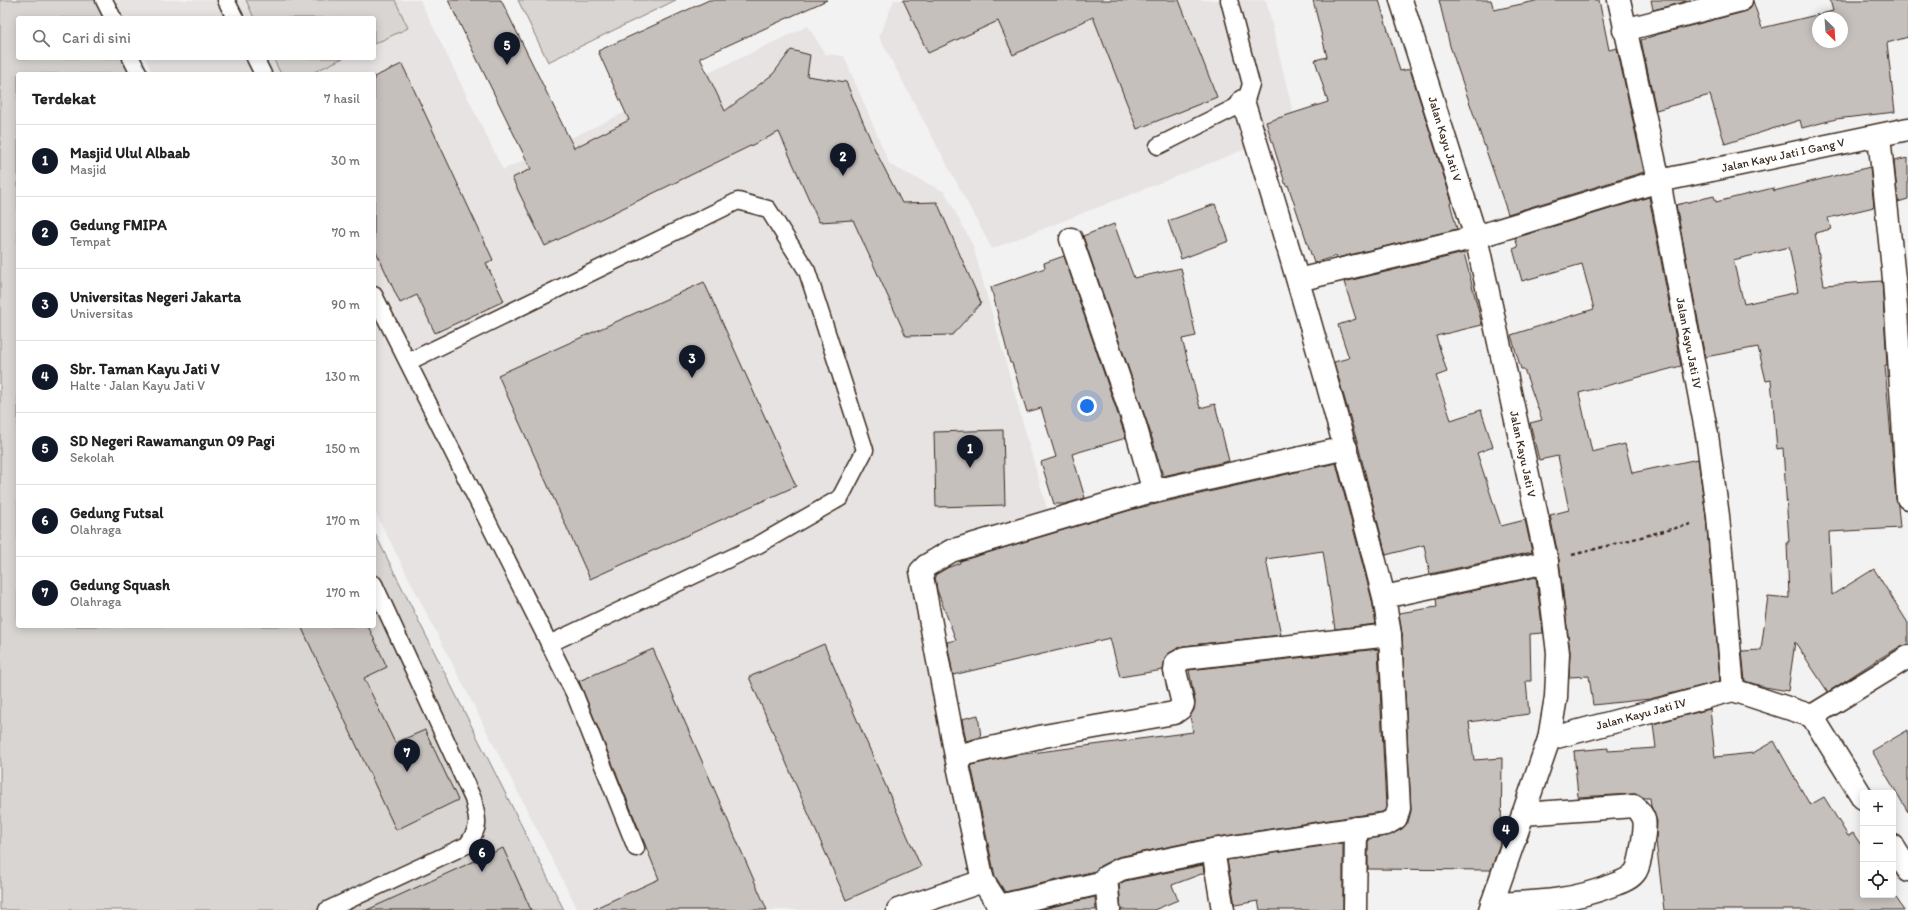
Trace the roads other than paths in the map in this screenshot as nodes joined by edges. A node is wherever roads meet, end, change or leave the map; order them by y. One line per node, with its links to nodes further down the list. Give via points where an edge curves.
1 (104, 0): 7 (lane)
2 (226, 0): 8 (lane)
3 (1229, 0): 14 (lane, via 1250,84 1247,97)
4 (1401, 0): 19 (street, Jalan Kayu Jati V)
5 (1619, 0): 9 (street, Jalan Kayu Jati IV)
6 (1741, 0): 9 (street)
7 (112, 16)
8 (234, 16)
9 (1624, 30): 18 (street, Jalan Kayu Jati IV)
10 (132, 60): 12 (lane)
11 (256, 60): 13 (lane)
12 (137, 72)
13 (262, 72)
14 (1243, 101): 17 (lane); 22 (street)
15 (1908, 129): 16 (street, Jalan Kayu Jati I Gang V)
16 (1879, 136): 18 (street, Jalan Kayu Jati I Gang V); 21 (street)
17 (1158, 146)
18 (1659, 181): 19 (street, Jalan Kayu Jati I Gang V); 34 (street, Jalan Kayu Jati IV, via 1707,436 1718,516)
19 (1476, 237): 22 (street, Jalan Kayu Jati I Gang V); 28 (street, Jalan Kayu Jati V)
20 (1071, 239): 26 (street, via 1135,425)
21 (1901, 278): 27 (street)
22 (1298, 280): 25 (street)
23 (376, 299): 24 (lane)
24 (408, 362): 32 (lane); 32 (lane, via 738,201 768,209 808,271 864,450 840,498 758,545)
25 (1346, 448): 26 (street); 30 (street)
26 (1154, 492): 37 (street, via 951,551 920,571)
27 (1908, 498)
28 (1547, 562): 30 (street); 36 (street, Jalan Kayu Jati V, via 1558,653 1556,697)
29 (376, 588): 48 (lane, via 473,799 479,823 467,845)
30 (1384, 597): 31 (street)
31 (1390, 635): 37 (street, via 1184,658 1176,664 1175,671 1183,704 1174,713 1044,736); 40 (street, via 1399,808 1396,818 1386,824)
32 (549, 644): 41 (lane, via 575,695)
33 (1908, 657): 35 (street)
34 (1732, 690): 35 (street); 36 (street, Jalan Kayu Jati IV)
35 (1812, 716): 38 (street)
36 (1549, 739): 39 (street, Jalan Kayu Jati V)
37 (956, 756): 45 (street)
38 (1860, 793)
39 (1523, 814): 47 (street, Jalan Kayu Jati V); 47 (street, via 1634,806 1642,812 1645,820 1640,862 1630,878 1592,893 1550,902)
40 (1356, 828): 42 (street); 52 (street)
41 (636, 848)
42 (1213, 850): 46 (street, via 1121,869 1109,874); 51 (street)
43 (1896, 851): 44 (street)
44 (1908, 870)
45 (983, 881): 46 (street, via 999,906); 49 (street)
46 (1105, 882): 50 (street)
47 (1491, 907)
48 (327, 910)
49 (898, 910)
50 (1109, 910)
51 (1223, 910)
52 (1355, 910)

